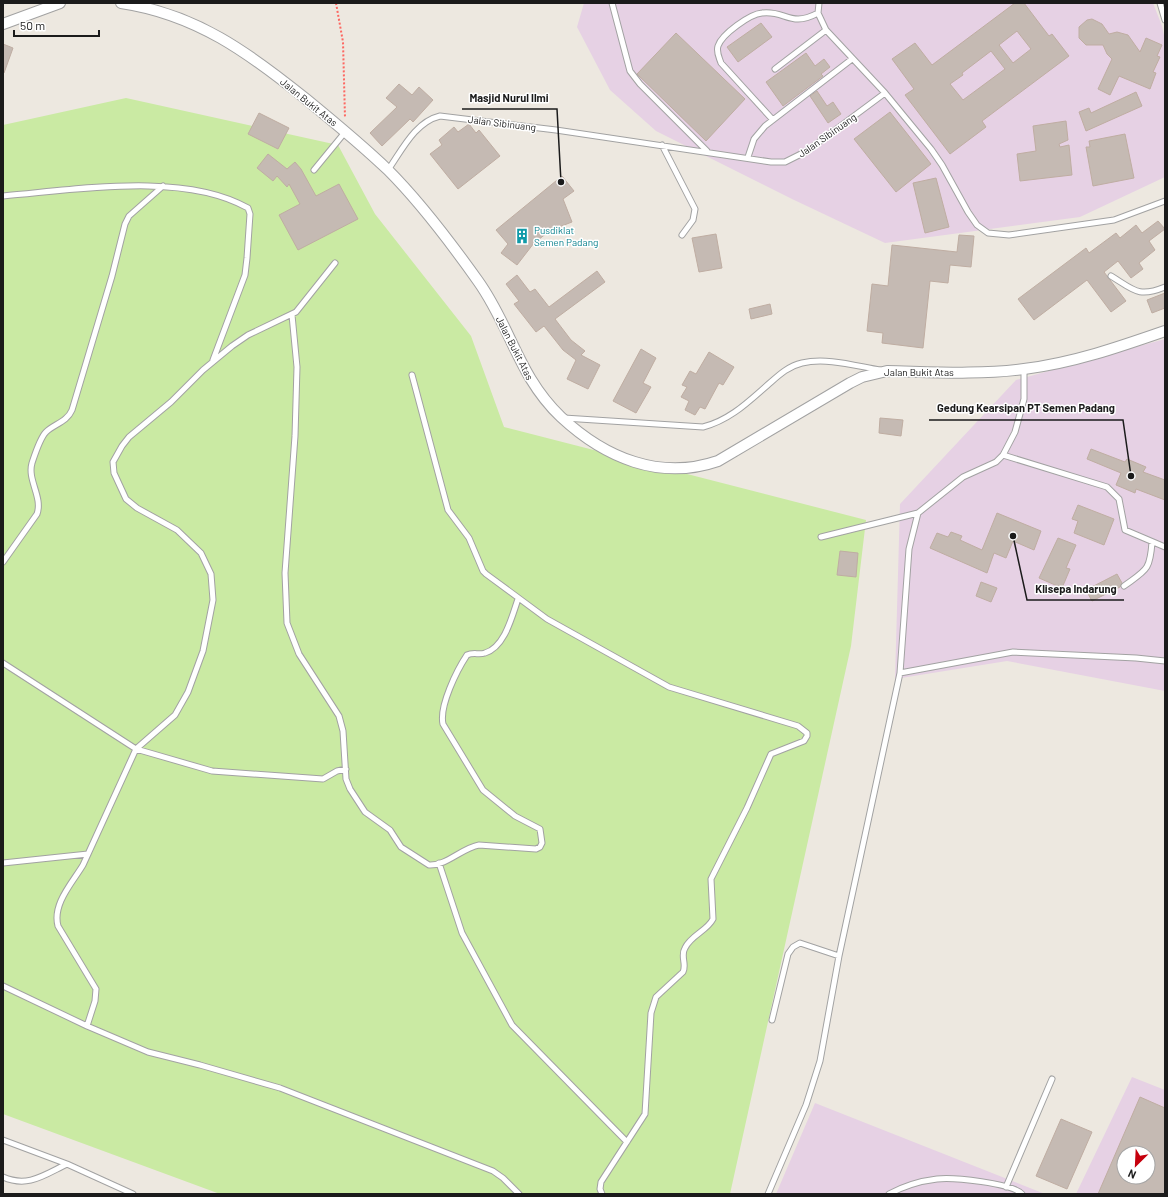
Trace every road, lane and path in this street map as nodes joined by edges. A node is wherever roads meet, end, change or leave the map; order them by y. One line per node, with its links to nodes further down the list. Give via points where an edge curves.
1 (60, 3): 10 (street)
2 (121, 3): 7 (street, Jalan Bukit Atas)
3 (336, 3): 16 (path, via 343,42)
4 (612, 3): 18 (lane, via 630,71)
5 (819, 3): 8 (lane)
6 (1160, 3): 9 (lane)
7 (144, 5): 16 (street, Jalan Bukit Atas, via 182,18 222,37 248,54)
8 (818, 13): 11 (lane); 15 (lane, via 801,20 770,13 754,14 723,38 718,45 721,63)
9 (1165, 20)
10 (3, 24)
11 (826, 30): 12 (lane); 13 (lane)
12 (852, 59): 14 (lane); 15 (lane)
13 (775, 69)
14 (885, 94): 19 (lane, Jalan Sibinuang, via 796,158 785,162 771,162); 24 (lane, via 942,166 977,225 988,233 1009,235 1114,220)
15 (773, 120): 19 (lane, via 759,132)
16 (346, 131): 20 (lane); 21 (street, Jalan Bukit Atas)
17 (662, 145): 18 (lane, Jalan Sibinuang); 21 (lane, Jalan Sibinuang, via 440,116 429,118 420,125); 25 (lane, via 695,209 693,220)
18 (707, 151): 19 (lane, Jalan Sibinuang)
19 (748, 157)
20 (314, 170)
21 (388, 170): 35 (street, Jalan Bukit Atas, via 411,195 479,282 524,369 544,399)
22 (164, 186): 23 (lane); 31 (lane, via 220,197 241,204 249,211 245,275); 41 (lane, via 129,216 125,224 72,410 68,417 45,432 33,462 31,472 39,507 37,514)
23 (3, 196)
24 (1165, 201)
25 (682, 235)
26 (335, 263): 29 (lane)
27 (1111, 276): 28 (lane, via 1142,293 1151,293)
28 (1165, 287)
29 (292, 315): 31 (lane, via 240,340); 48 (lane, via 297,367 295,436 285,573 287,622 299,654 339,716 343,731)
30 (1165, 331): 32 (street, Jalan Bukit Atas, via 1087,356)
31 (213, 362): 47 (lane, via 129,437 113,462 114,473 126,499 136,508 177,530 194,545 207,563 212,586 206,637 188,692 175,715)
32 (1024, 369): 33 (street, Jalan Bukit Atas, via 980,372); 36 (lane, via 1024,399 1015,432)
33 (887, 371): 35 (lane, via 813,361 793,365 730,416 717,424 703,427); 35 (street, Jalan Bukit Atas, via 862,376 718,461 692,468 661,469 634,462 603,447)
34 (412, 375): 43 (lane, via 448,510 469,538 483,571)
35 (562, 418)
36 (1003, 455): 37 (lane, via 996,462 963,476); 39 (lane, via 1107,487 1119,499 1125,530)
37 (918, 513): 38 (lane); 46 (lane, via 909,548)
38 (821, 537)
39 (1152, 542): 40 (lane); 42 (lane, via 1149,566)
40 (1165, 547)
41 (3, 562)
42 (1124, 586)
43 (518, 599): 51 (lane, via 502,639 486,653 467,655 443,706 442,718 443,724 482,790 515,816 537,826 542,834 542,843 536,849 472,846); 58 (lane, via 547,619 669,687 798,726 807,733 804,741 774,752 769,759 711,879 713,919 684,948 683,972 654,1000 651,1013 646,1110 644,1118)
44 (1165, 661): 46 (lane, via 1013,652)
45 (3, 663): 47 (lane)
46 (900, 673): 52 (lane)
47 (136, 749): 48 (lane, via 223,773 323,779 334,772); 49 (lane)
48 (346, 769): 51 (lane, via 348,784 365,812 390,830 401,847 426,864)
49 (88, 854): 50 (lane); 55 (lane, via 72,880 56,916 60,930 96,989)
50 (3, 863)
51 (439, 863): 58 (lane, via 462,934 512,1025)
52 (839, 956): 54 (lane, via 800,943 793,947 788,954); 65 (lane, via 815,1080)
53 (3, 986): 55 (lane)
54 (772, 1020)
55 (87, 1026): 63 (lane, via 148,1052 300,1096 494,1171)
56 (1052, 1080): 61 (lane)
57 (3, 1140): 59 (lane)
58 (626, 1142): 64 (lane, via 602,1182)
59 (67, 1164): 60 (lane, via 24,1182 14,1182); 62 (lane)
60 (3, 1177)
61 (1006, 1187): 66 (lane, via 983,1182 939,1179 913,1183); 67 (lane)
62 (133, 1194)
63 (518, 1194)
64 (602, 1194)
65 (768, 1194)
66 (889, 1194)
67 (1022, 1194)

